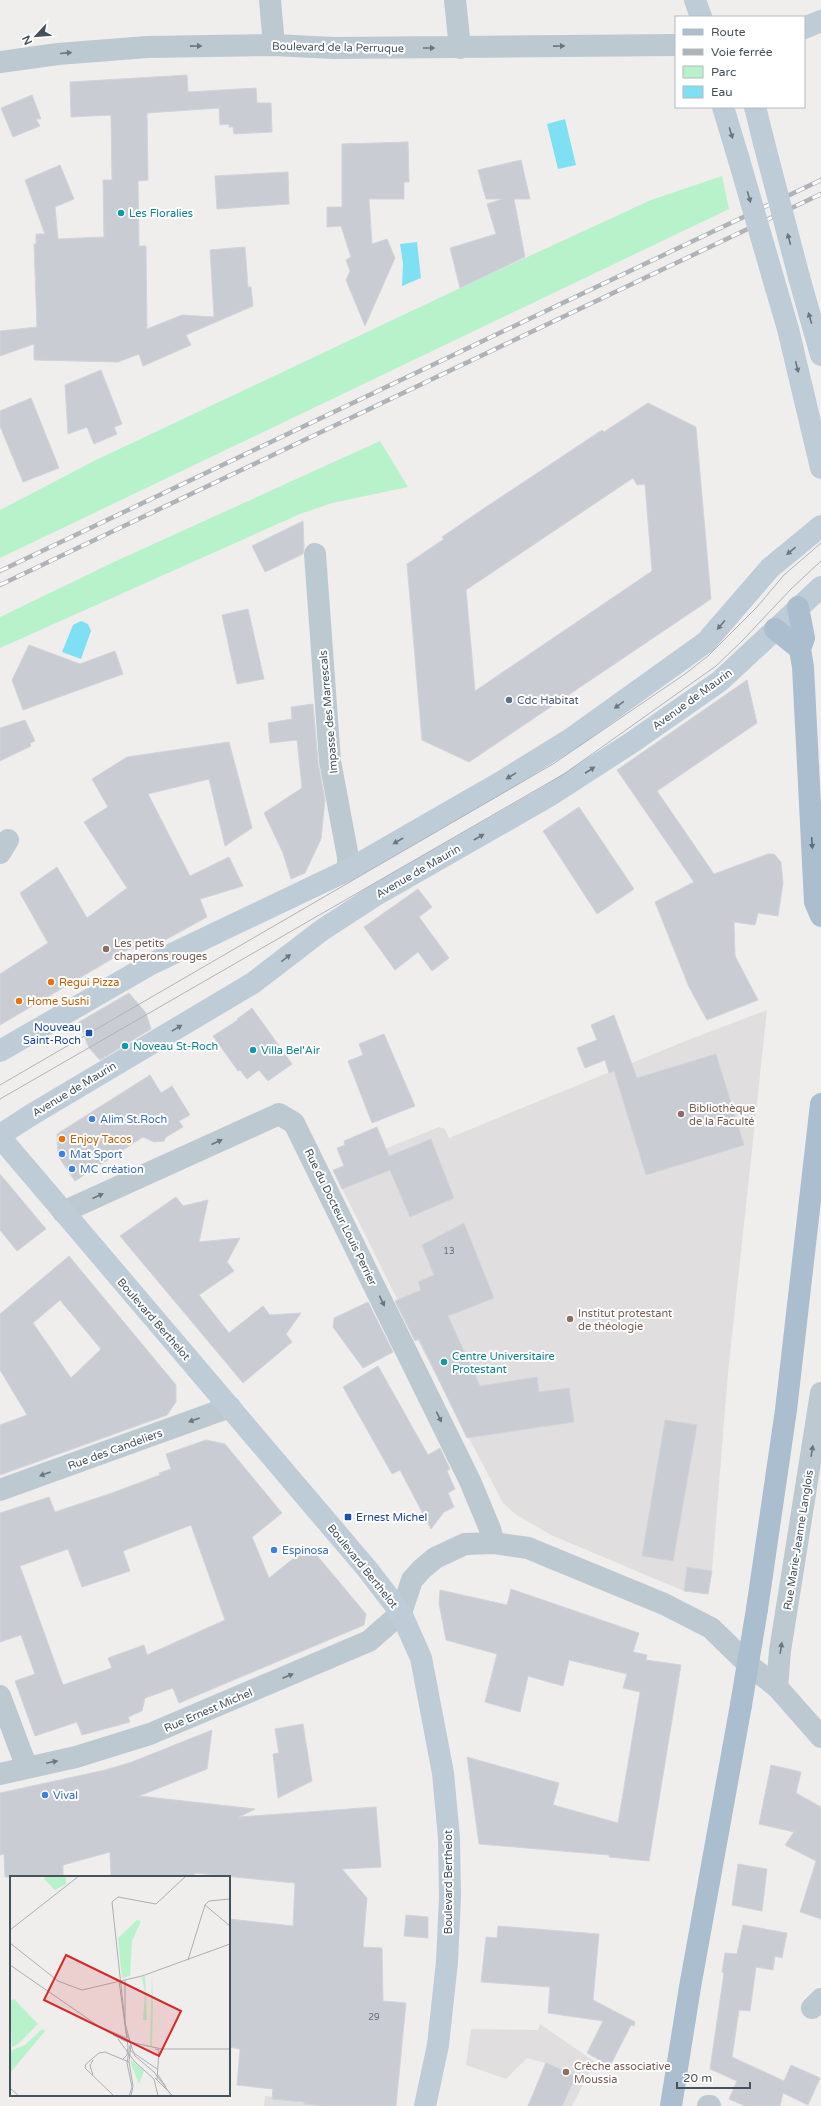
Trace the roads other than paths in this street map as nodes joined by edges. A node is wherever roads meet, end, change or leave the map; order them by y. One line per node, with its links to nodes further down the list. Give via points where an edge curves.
1 (270, 0): 7 (street)
2 (455, 0): 9 (street)
3 (695, 0): 4 (street)
4 (701, 16)
5 (821, 21): 6 (street)
6 (805, 28)
7 (274, 45): 9 (street, Boulevard de la Perruque, one-way to 9, via 334,48); 10 (street, Boulevard de la Perruque, one-way to 7, via 58,54 147,47)
8 (675, 45): 9 (street, Boulevard de la Perruque, one-way to 8)
9 (460, 48)
10 (0, 62)
11 (723, 108): 14 (street, one-way to 14, bridge, via 788,329)
12 (755, 108): 13 (street, one-way to 12, bridge)
13 (821, 355)
14 (820, 465)
15 (821, 526): 21 (street, one-way to 21, via 770,568 697,650 572,738)
16 (315, 554): 21 (street, Impasse des Marrescals, via 330,761 348,857)
17 (821, 587): 18 (street, Avenue de Maurin)
18 (798, 607): 19 (street, Avenue de Maurin); 20 (main road, via 804,638)
19 (775, 628): 20 (main road); 25 (street, Avenue de Maurin, one-way to 19, via 31,1114 253,983 322,930 376,895 562,788 720,681)
20 (800, 649): 22 (main road, one-way to 22, via 815,902)
21 (348, 870): 23 (street, via 151,964)
22 (821, 916)
23 (0, 1051)
24 (821, 1104): 38 (main road, bridge, via 786,1410 757,1609)
25 (0, 1136): 26 (street, Boulevard Berthelot)
26 (63, 1212): 28 (street, Boulevard Berthelot); 30 (street, Rue du Docteur Louis Perrier, one-way to 30, via 279,1114 294,1123 470,1481)
27 (821, 1393): 32 (street, Rue Marie-Jeanne Langlois, one-way to 27, via 780,1651)
28 (230, 1407): 29 (street, Rue des Candeliers, one-way to 29); 31 (street, Boulevard Berthelot)
29 (0, 1490)
30 (494, 1543): 31 (street, via 465,1544 435,1558 412,1580); 32 (street, via 528,1548 664,1604 711,1628 750,1666)
31 (401, 1613): 35 (street, Rue Ernest Michel, one-way to 31, via 76,1757 158,1731 369,1641); 37 (street, Boulevard Berthelot, via 421,1658 443,1773 449,1838 447,1962 438,2045)
32 (777, 1687): 34 (street)
33 (0, 1696): 35 (street)
34 (821, 1737)
35 (27, 1768): 36 (street, Rue Ernest Michel)
36 (0, 1774)
37 (425, 2106)
38 (671, 2106)

